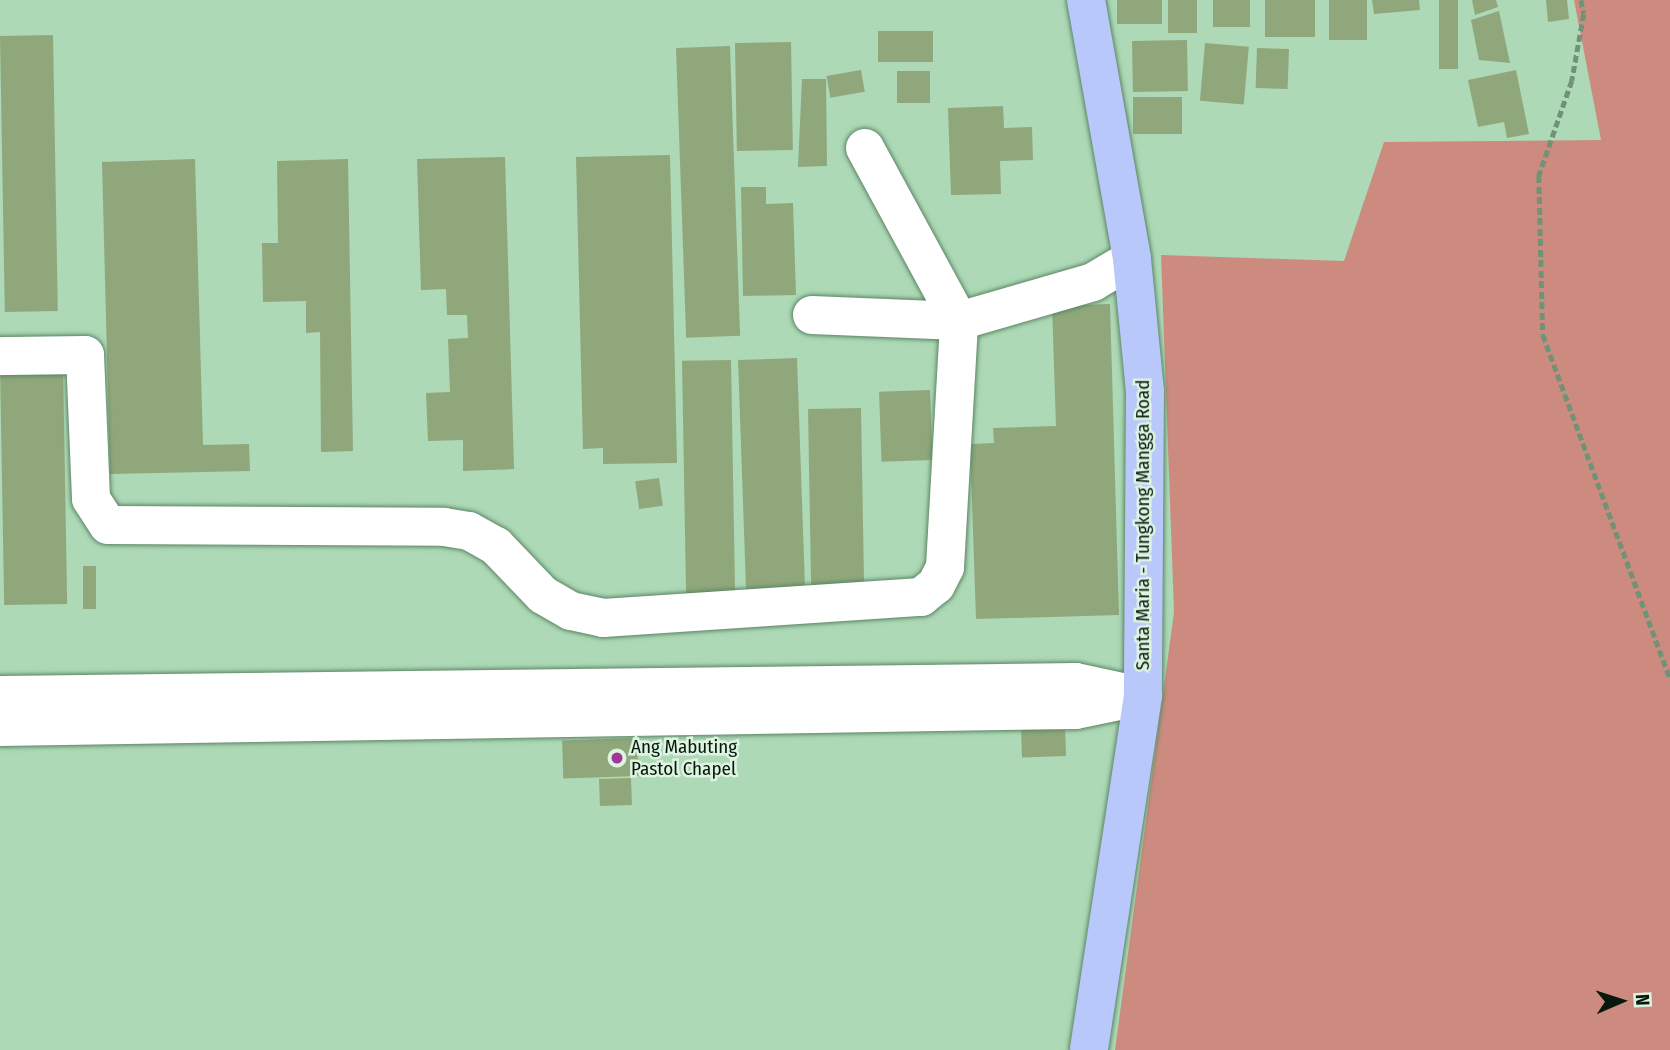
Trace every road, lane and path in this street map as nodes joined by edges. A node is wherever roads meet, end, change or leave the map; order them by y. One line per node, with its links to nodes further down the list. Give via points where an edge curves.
1 (1086, 0): 4 (main road, Santa Maria - Tungkong Mangga Road)
2 (1581, 0): 8 (path, via 1584,14 1572,81 1539,176 1543,335)
3 (865, 148): 6 (street)
4 (1132, 259): 6 (street, via 1093,282); 10 (main road, Santa Maria - Tungkong Mangga Road, via 1145,391)
5 (812, 315): 6 (street)
6 (959, 321): 7 (street, via 945,566 936,585 920,597 603,618 570,611 543,594 496,546 469,531 444,527 108,525 91,499 85,355)
7 (0, 355)
8 (1670, 678)
9 (0, 695): 10 (street, via 1076,682)
10 (1143, 696): 11 (street, via 1076,710); 12 (main road, Santa Maria - Tungkong Mangga Road)
11 (0, 727)
12 (1089, 1050)

